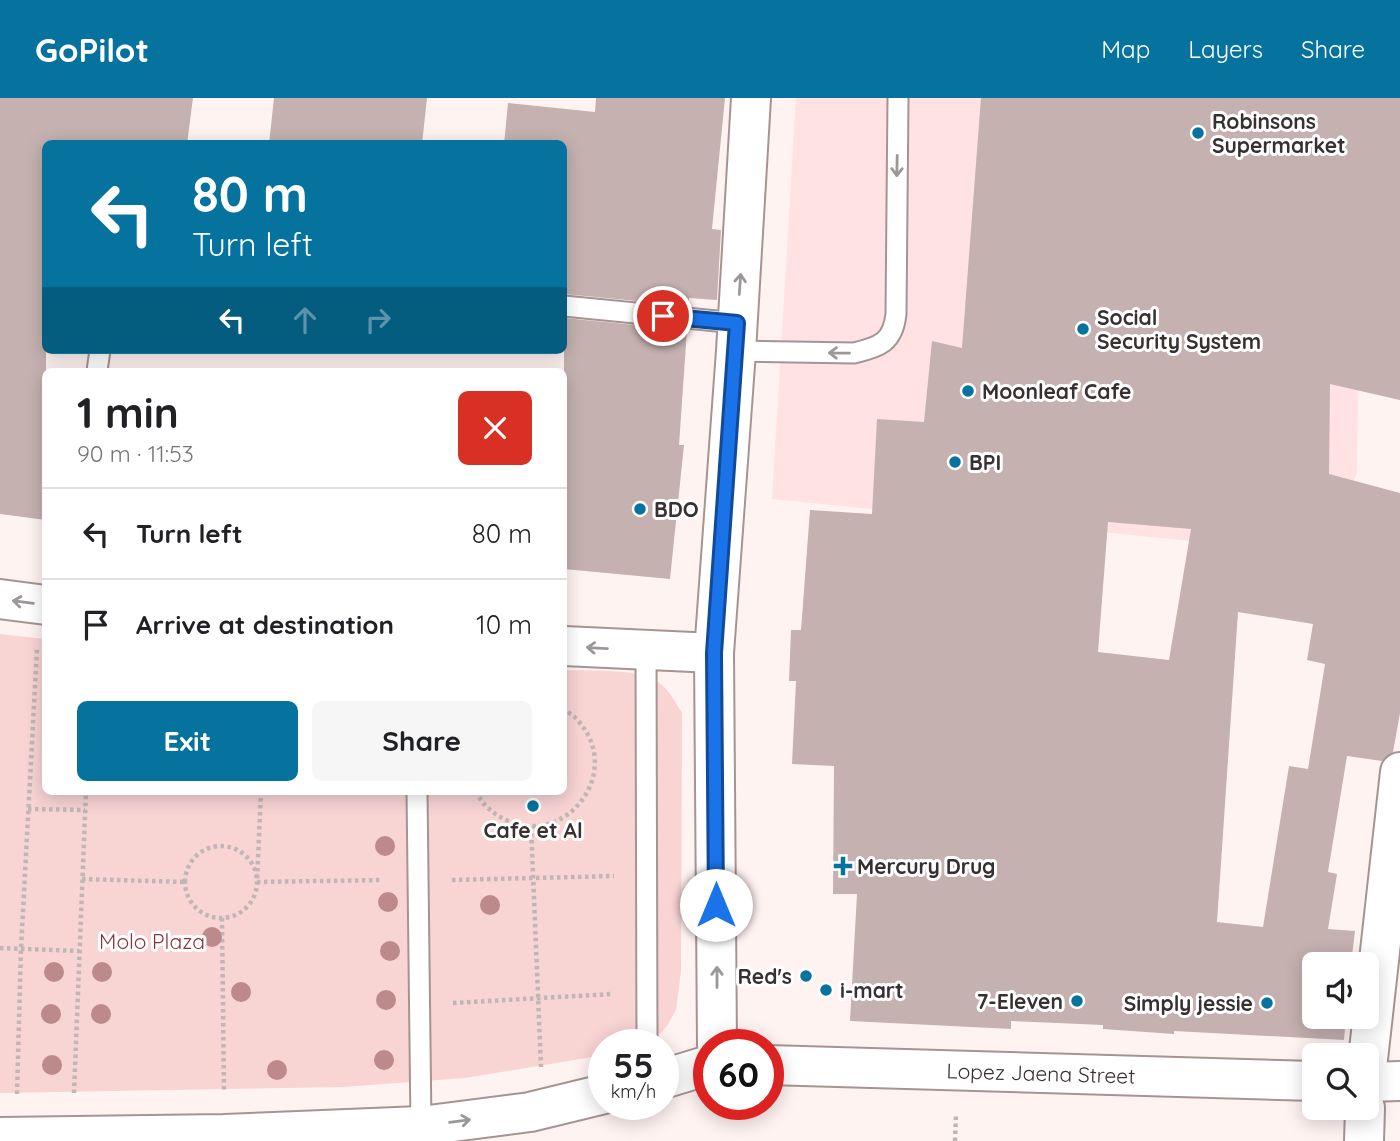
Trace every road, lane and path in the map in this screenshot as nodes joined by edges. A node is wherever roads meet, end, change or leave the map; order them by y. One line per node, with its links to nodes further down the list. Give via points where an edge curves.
1 (751, 98): 4 (main road, one-way to 1)
2 (898, 98): 4 (lane, one-way to 4, via 894,329 885,342 854,354)
3 (567, 307): 4 (lane)
4 (736, 337): 10 (main road)
5 (0, 599): 6 (main road, one-way to 5)
6 (42, 605)
7 (42, 619): 17 (path)
8 (567, 646): 9 (main road, one-way to 8)
9 (646, 650): 10 (main road); 27 (lane)
10 (714, 653): 31 (main road, one-way to 10)
11 (567, 712): 19 (path, via 590,740 593,780 570,814)
12 (1400, 772): 32 (main road)
13 (86, 795): 18 (path)
14 (261, 795): 22 (path)
15 (418, 795): 40 (lane)
16 (478, 795): 19 (path, via 492,813)
17 (28, 809): 18 (path); 25 (path)
18 (85, 810): 20 (path)
19 (531, 826): 28 (path)
20 (82, 879): 21 (path); 26 (path)
21 (185, 882): 22 (path, via 194,858 216,846 240,850 255,869); 23 (path, via 197,909)
22 (257, 882): 23 (path, via 248,905 240,913)
23 (222, 918): 41 (path)
24 (0, 948): 25 (path)
25 (21, 949): 26 (path); 43 (path)
26 (79, 951): 42 (path)
27 (648, 992): 28 (path); 30 (lane)
28 (537, 998): 29 (path); 34 (path)
29 (445, 1003)
30 (647, 1029)
31 (717, 1029)
32 (1370, 1043)
33 (784, 1065): 35 (main road, Lopez Jaena Street)
34 (541, 1074)
35 (1302, 1081)
36 (1400, 1081): 37 (main road)
37 (1379, 1082)
38 (588, 1098): 40 (main road, one-way to 38, via 530,1112)
39 (1365, 1120): 44 (main road)
40 (421, 1126): 41 (main road)
41 (224, 1134): 42 (main road)
42 (73, 1135): 43 (main road)
43 (11, 1138)
44 (1364, 1141)

